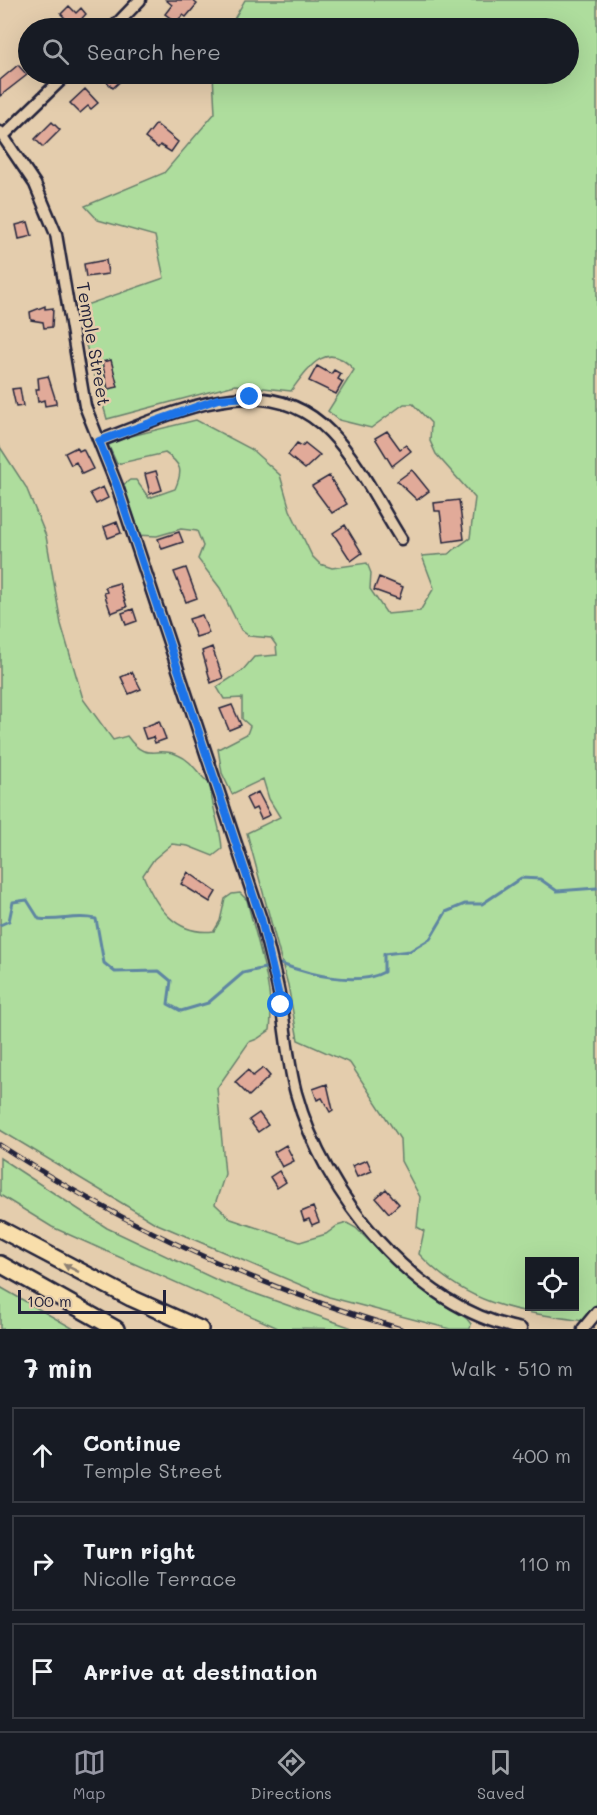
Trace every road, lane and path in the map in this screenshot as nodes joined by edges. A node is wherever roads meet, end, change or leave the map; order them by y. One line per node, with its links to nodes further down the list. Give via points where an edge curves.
1 (140, 0): 2 (street)
2 (123, 18)
3 (56, 84): 4 (street)
4 (2, 134): 5 (street, Temple Street, via 35,184 56,234 73,321 81,391)
5 (99, 441): 6 (street, via 218,399 250,397 281,403 308,414 331,432); 12 (street, Temple Street, via 261,919 295,1091 318,1150 358,1217 391,1253 453,1303 497,1324)
6 (401, 539)
7 (0, 1229): 11 (highway, one-way to 7, via 131,1298)
8 (0, 1264): 10 (highway)
9 (597, 1312): 13 (street)
10 (116, 1329)
11 (200, 1329)
12 (521, 1329)
13 (583, 1329)

